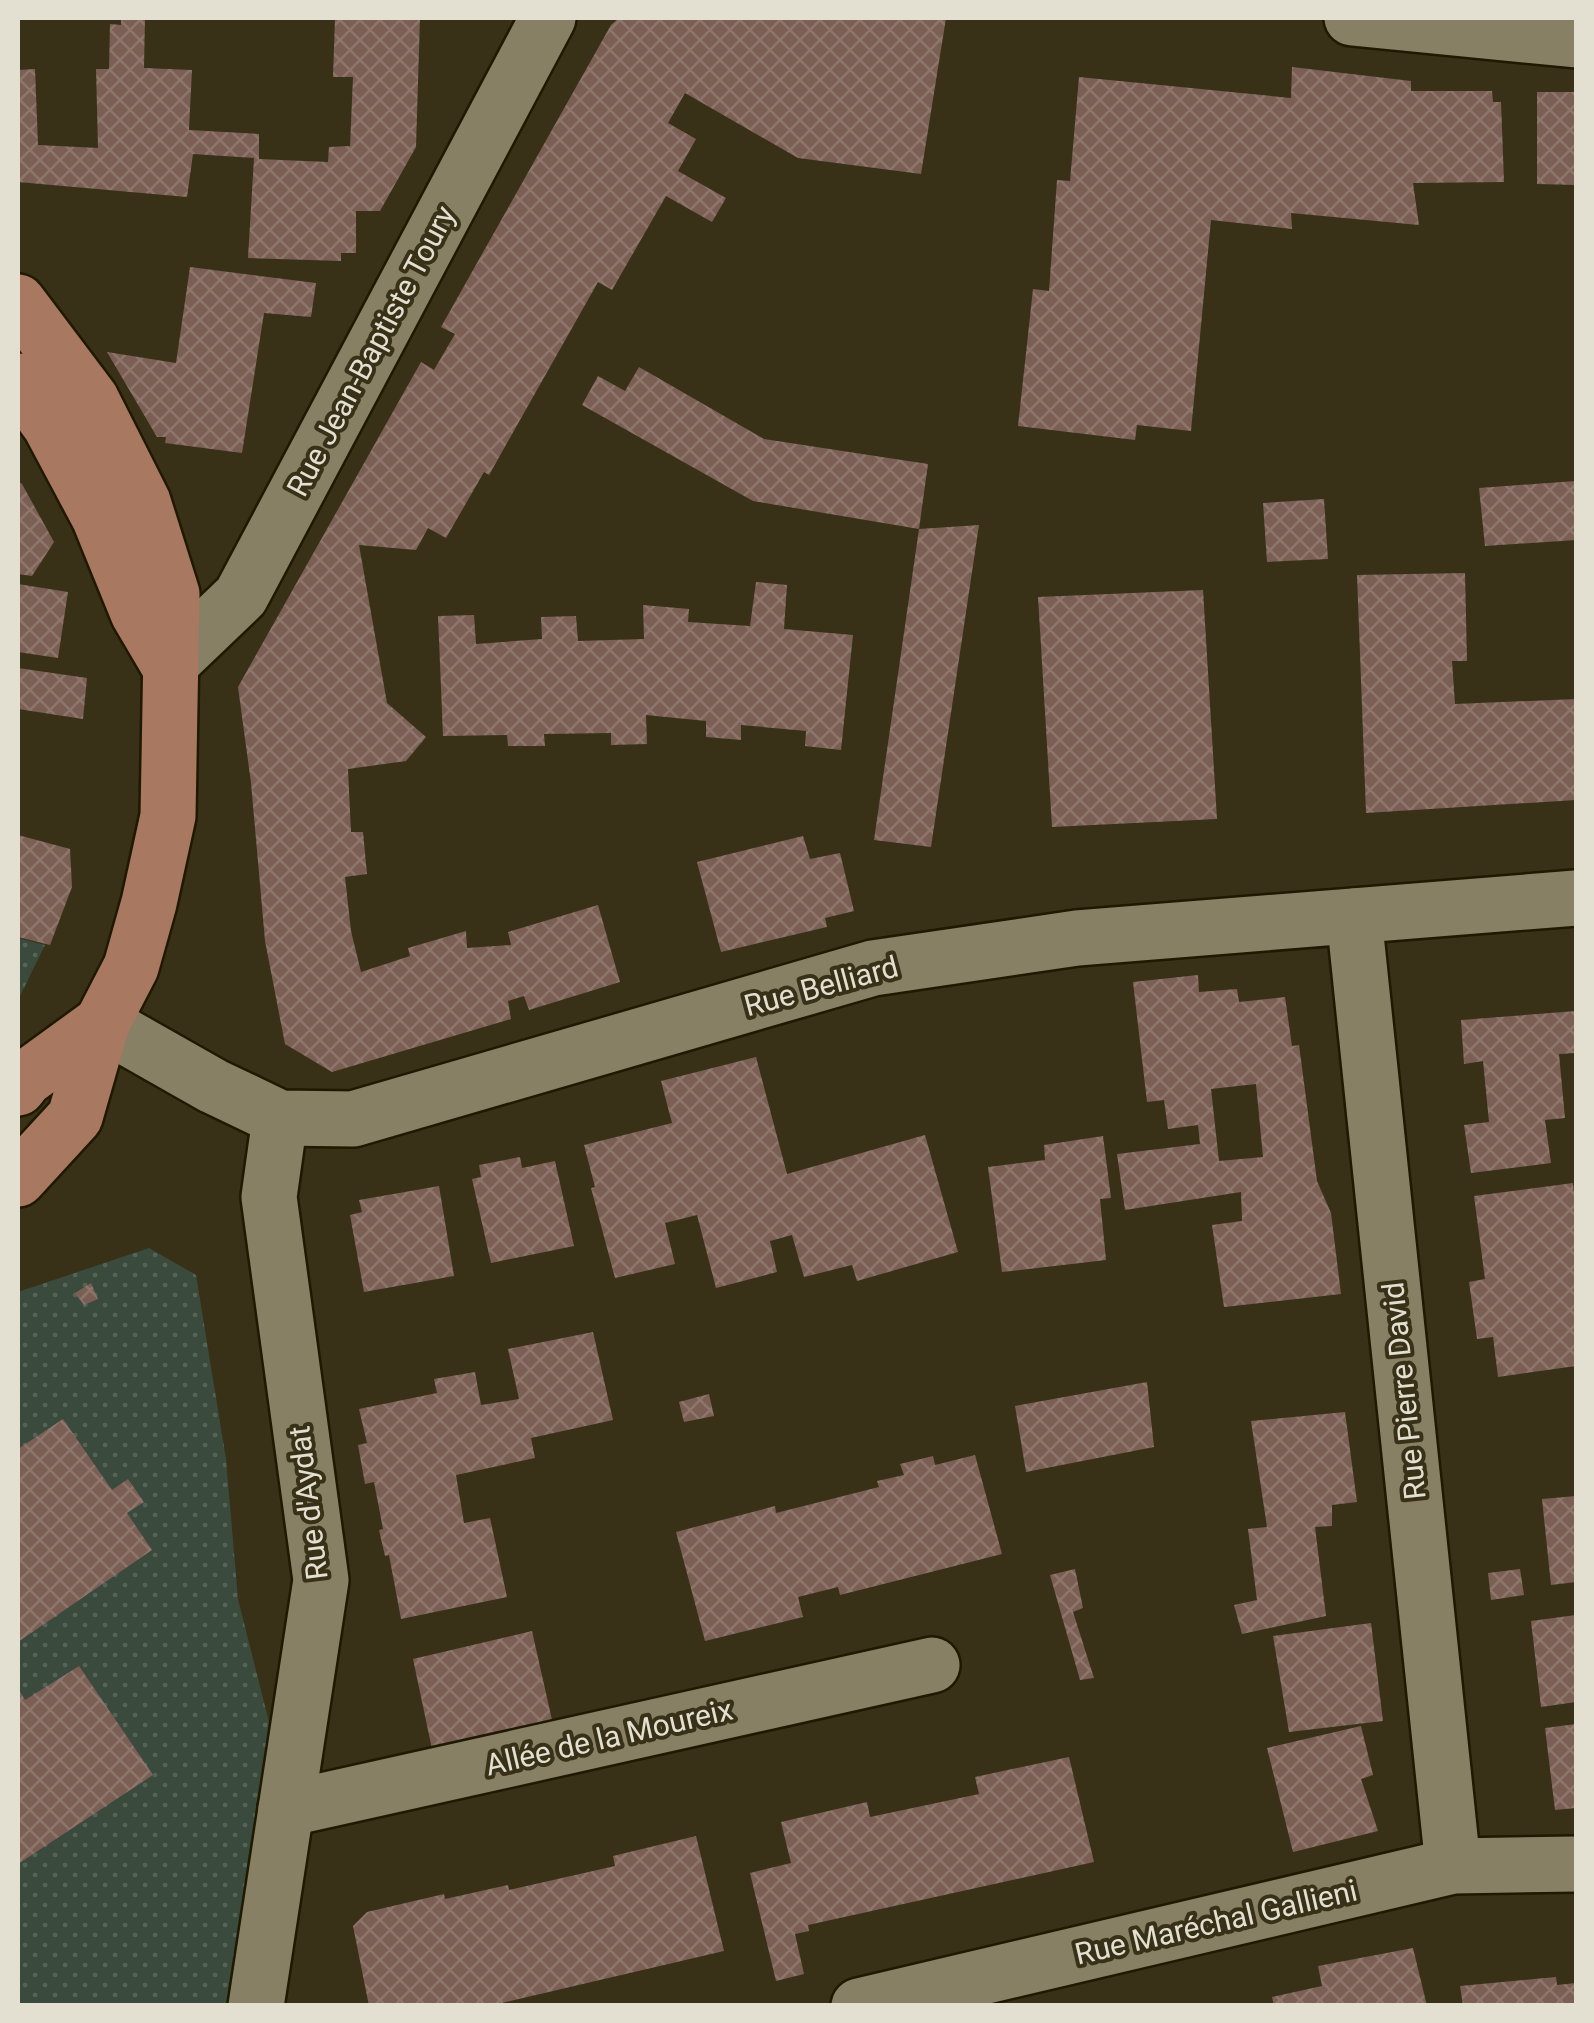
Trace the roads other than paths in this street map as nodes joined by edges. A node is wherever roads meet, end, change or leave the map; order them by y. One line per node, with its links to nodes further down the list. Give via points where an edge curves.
1 (548, 18): 6 (street, Rue Jean-Baptiste Toury, via 241,596)
2 (1365, 18): 3 (street)
3 (1576, 40)
4 (18, 302): 6 (main road, via 91,399 143,502 172,594)
5 (18, 381): 6 (main road, via 58,440)
6 (169, 665): 9 (main road, via 168,816 130,967)
7 (1576, 898): 8 (street, Rue Belliard)
8 (1354, 916): 11 (street, Rue Belliard, via 1077,938 873,968 353,1119); 16 (street, Rue Pierre David)
9 (102, 1023): 10 (main road); 11 (street, Rue Belliard); 12 (main road, via 75,1117)
10 (18, 1088)
11 (280, 1118): 14 (street, Rue d'Aydat, via 269,1197 321,1580)
12 (18, 1179)
13 (932, 1665): 14 (street, Allée de la Moureix)
14 (286, 1809): 17 (street, Rue d'Aydat)
15 (1576, 1864): 16 (street, Rue Maréchal Gallieni)
16 (1453, 1866): 18 (street, Rue Maréchal Gallieni)
17 (256, 2006)
18 (859, 2006)

